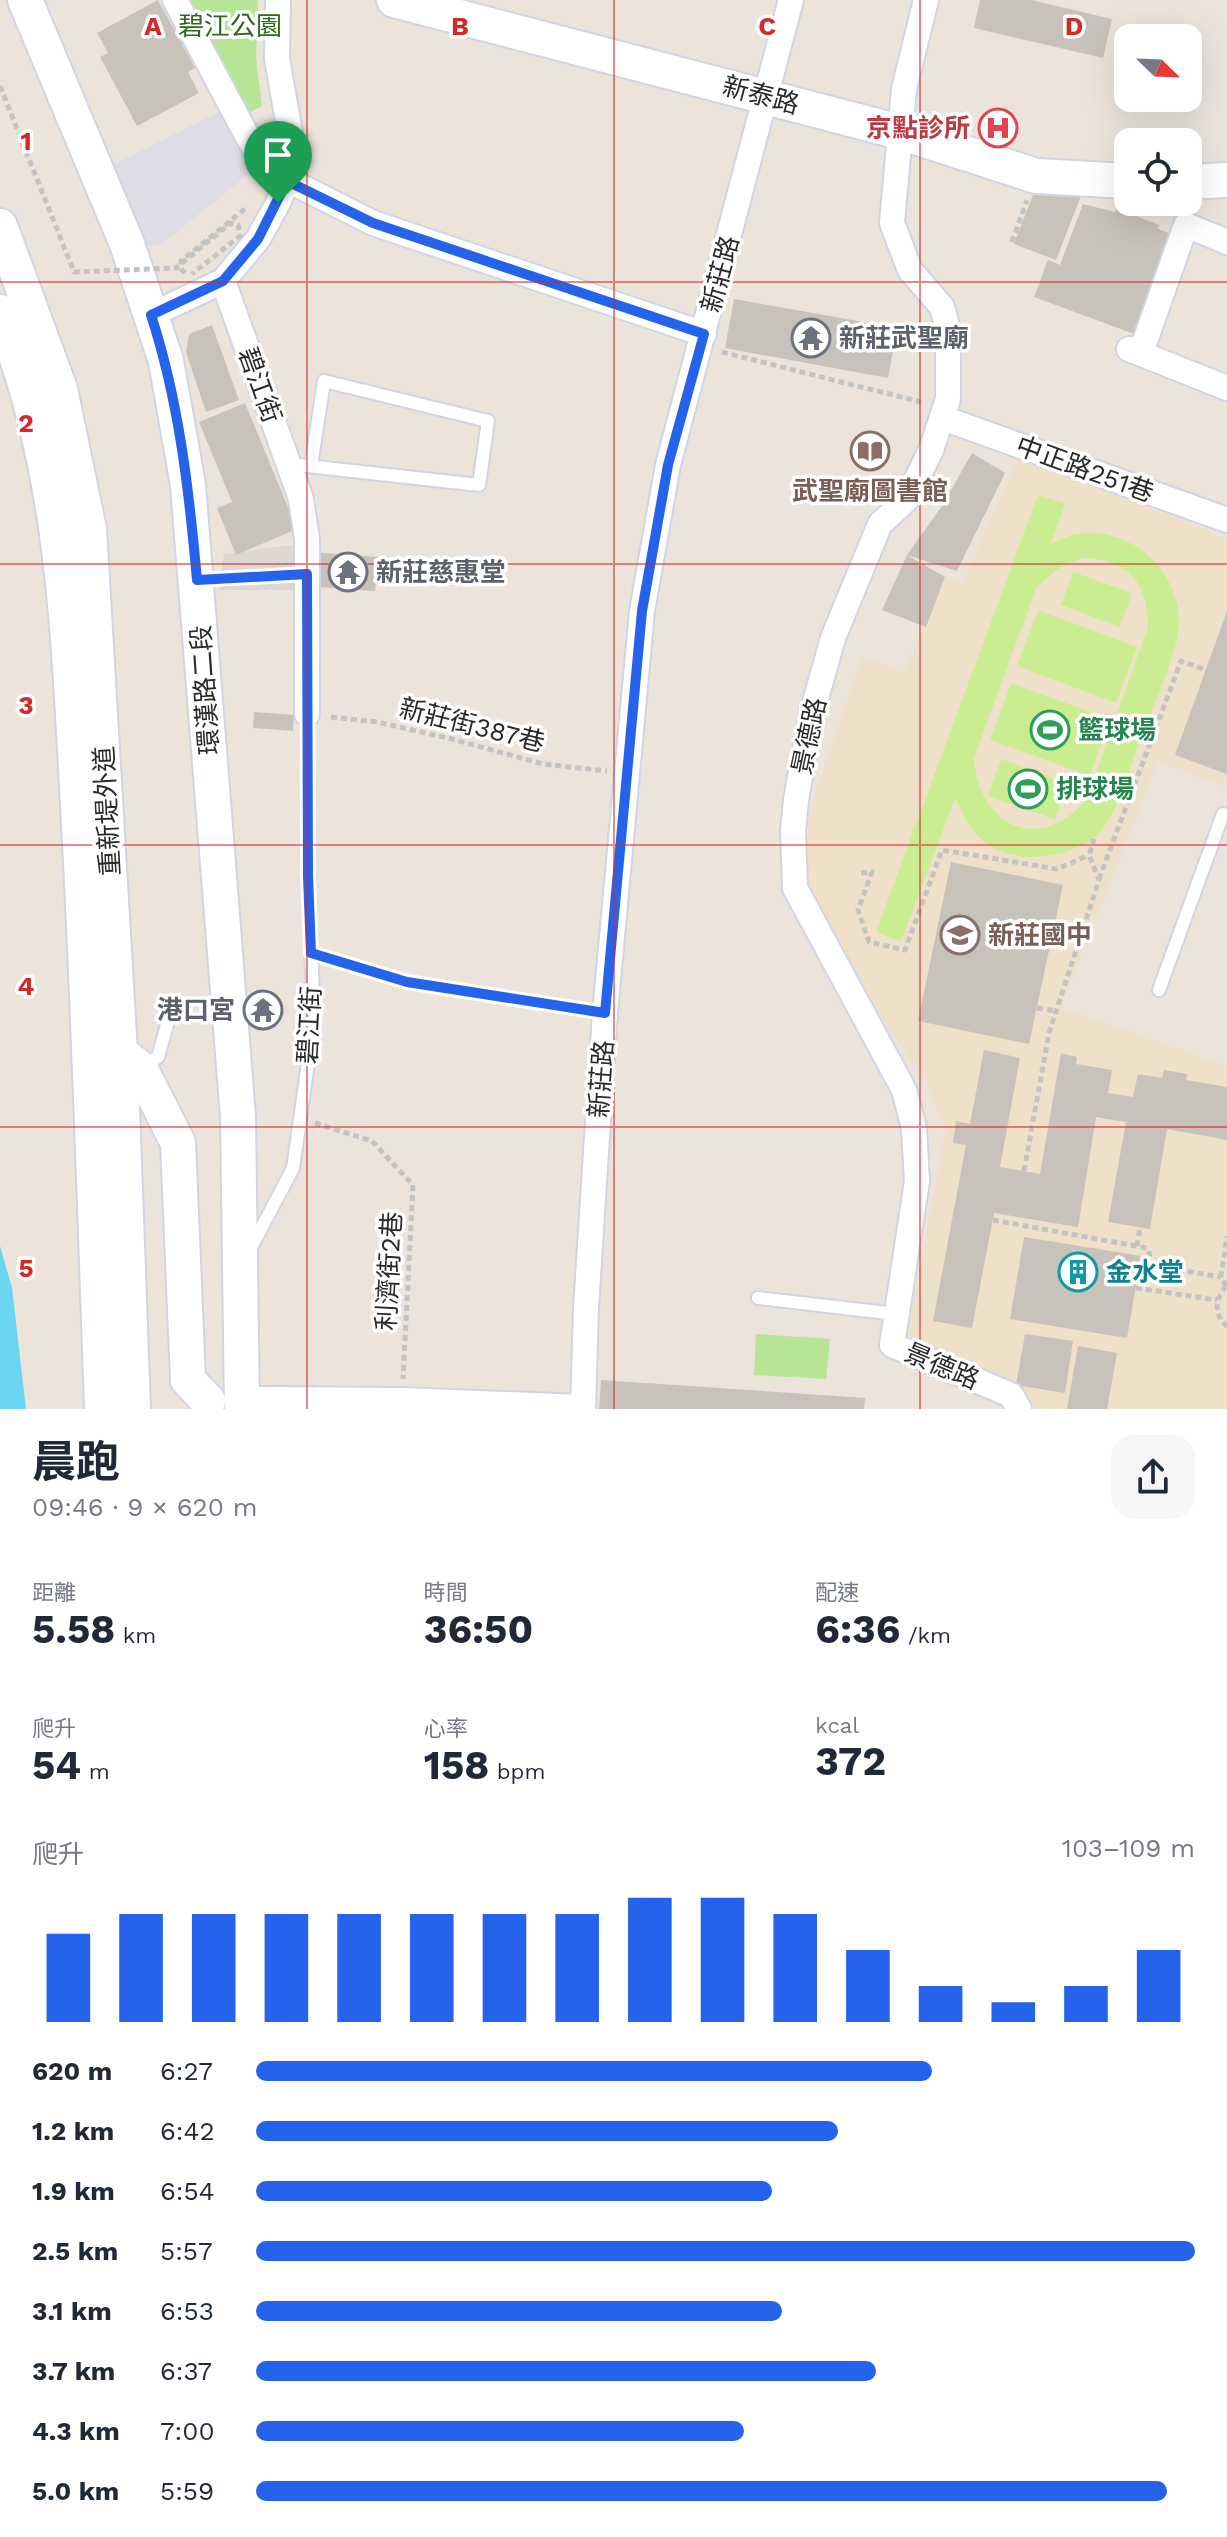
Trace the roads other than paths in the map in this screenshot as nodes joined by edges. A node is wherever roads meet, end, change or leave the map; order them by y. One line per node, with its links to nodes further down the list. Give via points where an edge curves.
1 (175, 0): 11 (street, via 268,170)
2 (278, 0): 11 (street, via 277,59 292,144)
3 (394, 0): 7 (street, 新泰路)
4 (791, 0): 7 (street, 新莊路)
5 (926, 0): 8 (street, 景德路, via 904,89)
6 (31, 2): 17 (street, 環漢路二段)
7 (765, 105): 8 (street, 新泰路); 18 (street, 新莊路)
8 (900, 132): 9 (street, 新泰路, via 1036,176); 20 (street, 景德路, via 892,223 910,270 942,307 948,329)
9 (1114, 180)
10 (1227, 180): 12 (street)
11 (287, 181): 15 (street, via 258,239); 18 (street, via 373,223)
12 (1202, 181)
13 (0, 226): 27 (street, 重新堤外道, via 60,389 89,529)
14 (1227, 242): 19 (street, via 1186,225 1137,345)
15 (223, 281): 17 (street); 21 (street, 碧江街)
16 (0, 312): 34 (street, 重新堤外道, via 39,431 55,508 67,616 84,907)
17 (151, 315): 31 (street, 環漢路二段, via 166,361 188,485 197,580 238,1117)
18 (702, 341): 33 (street, 新莊路, via 668,465 642,611 605,1013)
19 (1227, 388)
20 (944, 413): 22 (street, 中正路251巷); 30 (street, 景德路, via 907,499 880,524 833,638 811,716 793,831 795,888 904,1090 914,1128 917,1181)
21 (300, 465): 21 (lane, via 479,485 488,421 324,381); 23 (street, 碧江街, via 307,539)
22 (1227, 520)
23 (307, 714): 28 (lane, 碧江街, via 314,1021 293,1168)
24 (1227, 815): 25 (lane, via 1223,814)
25 (1159, 990)
26 (167, 1025): 27 (lane, via 158,1057)
27 (130, 1060): 32 (street, via 178,1143 188,1380); 35 (street, 重新堤外道)
28 (253, 1244)
29 (758, 1298): 30 (lane)
30 (896, 1314): 36 (street, 景德路, via 892,1345 1011,1395)
31 (242, 1404): 32 (street); 33 (street, via 402,1400)
32 (205, 1405)
33 (583, 1408)
34 (102, 1409)
35 (133, 1409)
36 (1019, 1409)

